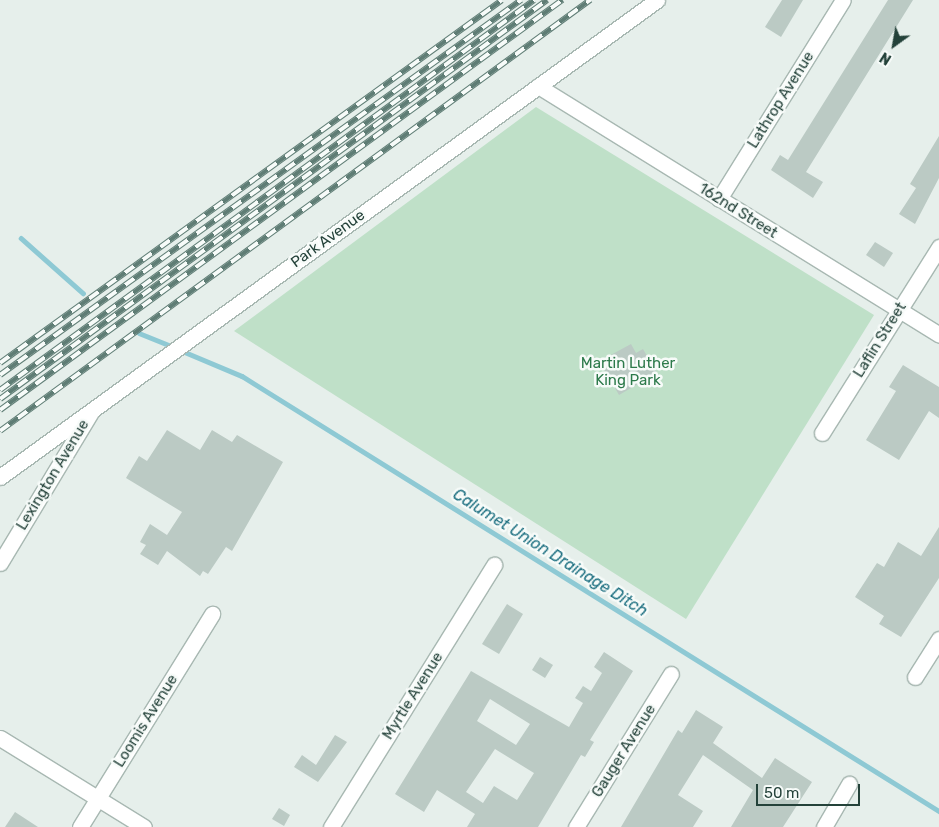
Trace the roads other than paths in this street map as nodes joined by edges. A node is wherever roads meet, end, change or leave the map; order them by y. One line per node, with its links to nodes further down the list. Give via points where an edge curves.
1 (657, 0): 3 (street, Park Avenue)
2 (842, 0): 4 (street, Lathrop Avenue)
3 (538, 86): 4 (street, 162nd Street); 8 (street, Park Avenue)
4 (719, 199): 6 (street, 162nd Street)
5 (939, 247): 6 (street, Laflin Street)
6 (899, 310): 7 (street, 162nd Street); 9 (street, Laflin Street)
7 (939, 336)
8 (91, 412): 10 (street, Park Avenue); 11 (street, Lexington Avenue)
9 (822, 433)
10 (0, 478)
11 (0, 563)
12 (494, 565): 22 (street, Myrtle Avenue)
13 (212, 614): 19 (street, Loomis Avenue)
14 (939, 639): 16 (street)
15 (671, 674): 23 (street, Gauger Avenue)
16 (915, 677)
17 (0, 738): 19 (street)
18 (849, 784): 24 (street)
19 (98, 798): 20 (street, Loomis Avenue); 21 (street)
20 (80, 827)
21 (144, 827)
22 (331, 827)
23 (576, 827)
24 (824, 827)

